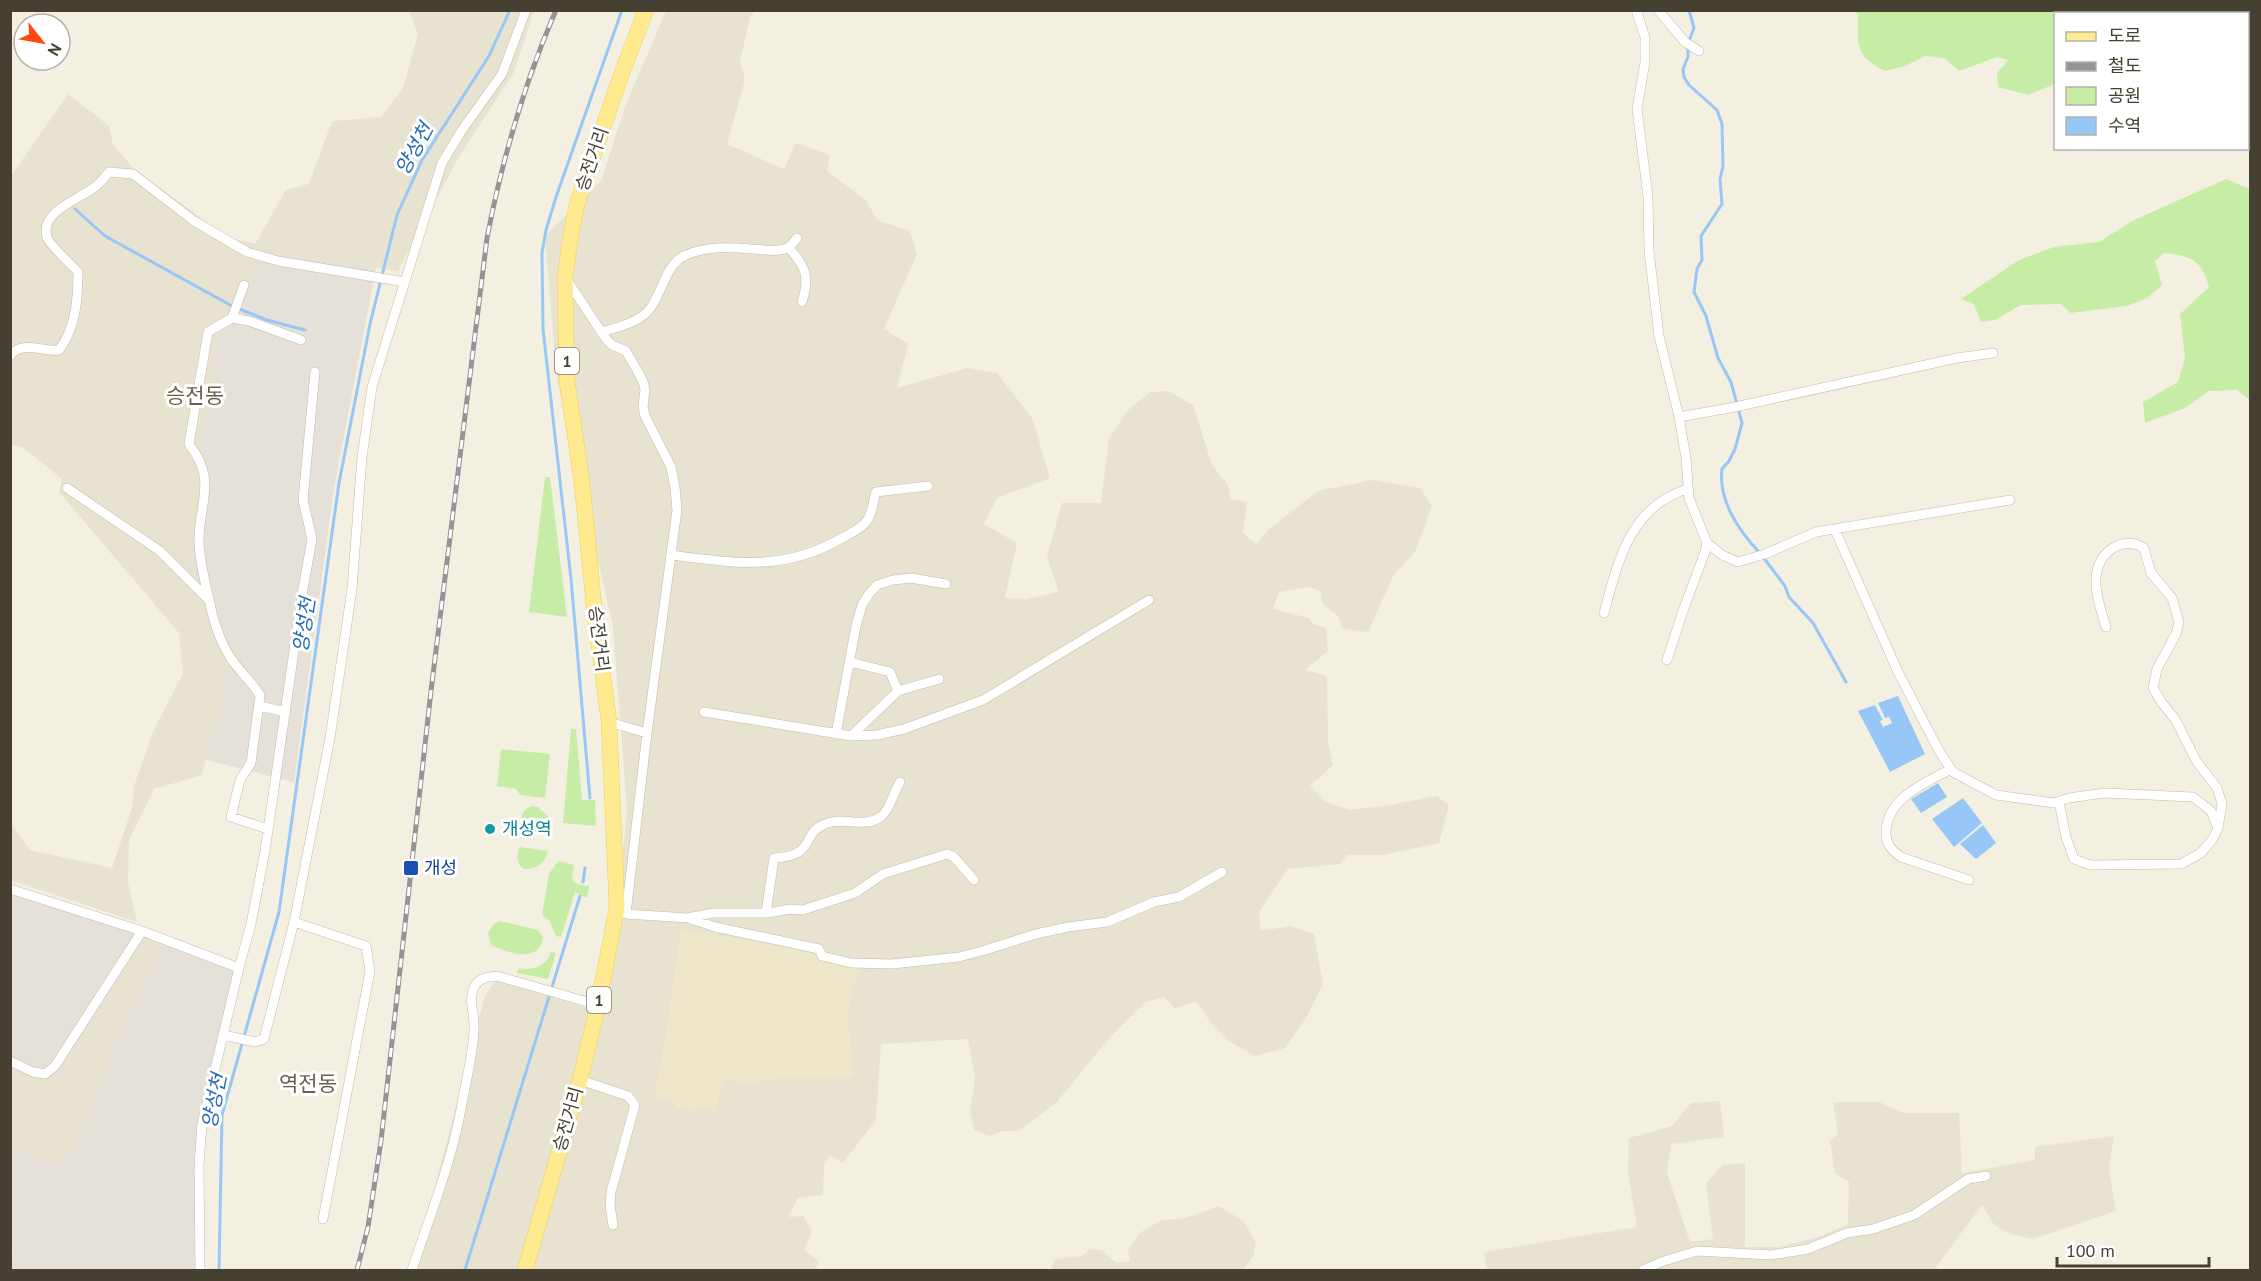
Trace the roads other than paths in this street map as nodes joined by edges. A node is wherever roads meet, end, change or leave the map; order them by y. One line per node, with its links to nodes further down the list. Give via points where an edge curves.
1 (526, 10): 9 (street, via 502,74 442,163)
2 (646, 10): 8 (main road, 승전거리 / 1, via 577,204)
3 (1636, 10): 18 (street, via 1645,37 1637,109 1648,197 1649,251 1659,336)
4 (1658, 10): 5 (street)
5 (1692, 47)
6 (797, 238): 7 (street)
7 (789, 248): 11 (street, via 801,261 807,277); 13 (street, via 728,248 684,255 670,270 647,313)
8 (565, 278): 13 (street); 38 (main road, 승전거리 / 1, via 567,381)
9 (405, 282): 16 (street, via 278,261 247,252 194,221 133,174 109,172 97,186 55,213 46,229 47,239 78,272 69,337 59,350 21,347); 54 (street, via 372,387 362,457 352,589 330,738)
10 (244, 285): 12 (street)
11 (802, 302)
12 (232, 316): 14 (street); 27 (street, via 208,332 189,444 205,473 199,538)
13 (601, 333): 25 (street, via 612,345 626,351 643,381 645,416 671,467 677,510)
14 (301, 340)
15 (1993, 353): 18 (street)
16 (10, 356)
17 (315, 372): 36 (street, via 303,500 312,539)
18 (1679, 417): 21 (street)
19 (928, 486): 25 (street, via 876,492 868,519 860,528 827,547 782,561 734,562)
20 (67, 488): 27 (street, via 160,551)
21 (1687, 489): 24 (street); 29 (street, via 1652,507 1638,522 1620,559)
22 (2010, 500): 23 (street)
23 (1835, 530): 24 (street, via 1816,532 1738,562); 42 (street, via 1898,672)
24 (1707, 543): 31 (street)
25 (671, 555): 39 (street)
26 (946, 584): 32 (street, via 911,578 878,585 862,605)
27 (208, 600): 35 (street, via 222,641 260,695)
28 (1149, 600): 41 (street, via 983,700 904,729)
29 (1604, 613)
30 (2106, 627): 45 (street, via 2096,596 2100,563 2117,546 2138,544 2144,548 2155,580 2172,598 2179,622 2157,669 2153,688 2217,788 2222,804)
31 (1667, 660)
32 (850, 662): 34 (street, via 890,672); 40 (street)
33 (939, 679): 34 (street)
34 (898, 691): 41 (street)
35 (260, 706): 36 (street); 46 (street, via 251,764 240,780 231,818)
36 (286, 712): 46 (street)
37 (704, 712): 40 (street)
38 (609, 722): 39 (street); 51 (main road, 승전거리 / 1)
39 (647, 733): 51 (street)
40 (836, 734): 41 (street)
41 (851, 736)
42 (1951, 769): 44 (street, via 1996,795); 49 (street, via 1894,806 1886,836 1893,851 1901,857)
43 (900, 782): 52 (street, via 878,819 860,824 823,824 799,853 774,858)
44 (2059, 802): 45 (street, via 2104,793 2193,797 2211,811); 45 (street, via 2074,859 2091,865 2181,864 2201,853)
45 (2218, 828)
46 (268, 829): 56 (street)
47 (1222, 872): 53 (street, via 1179,897 1154,902 1107,922 1036,934 959,957 892,964 851,963 822,956 819,949)
48 (974, 880): 52 (street, via 947,854 883,874 855,893 803,910)
49 (1969, 880)
50 (10, 889): 55 (street)
51 (621, 911): 53 (street); 57 (main road, 승전거리 / 1)
52 (766, 913): 53 (street)
53 (688, 918)
54 (294, 922): 58 (street, via 264,1039 255,1042); 62 (street, via 366,946 370,970)
55 (142, 931): 56 (street); 59 (street, via 55,1066 45,1074)
56 (239, 968): 58 (street)
57 (598, 1005): 60 (main road, 승전거리 / 1); 65 (street, via 497,976 478,981 473,990 474,1027 460,1113)
58 (228, 1036): 64 (street, via 202,1124)
59 (10, 1061)
60 (580, 1080): 63 (street, via 628,1096 635,1105 611,1192); 66 (main road, 승전거리 / 1)
61 (1986, 1176): 67 (street, via 1968,1179 1914,1215 1848,1233 1808,1249 1771,1256 1697,1251)
62 (323, 1219)
63 (613, 1225)
64 (200, 1270)
65 (412, 1270)
66 (525, 1270)
67 (1643, 1270)

